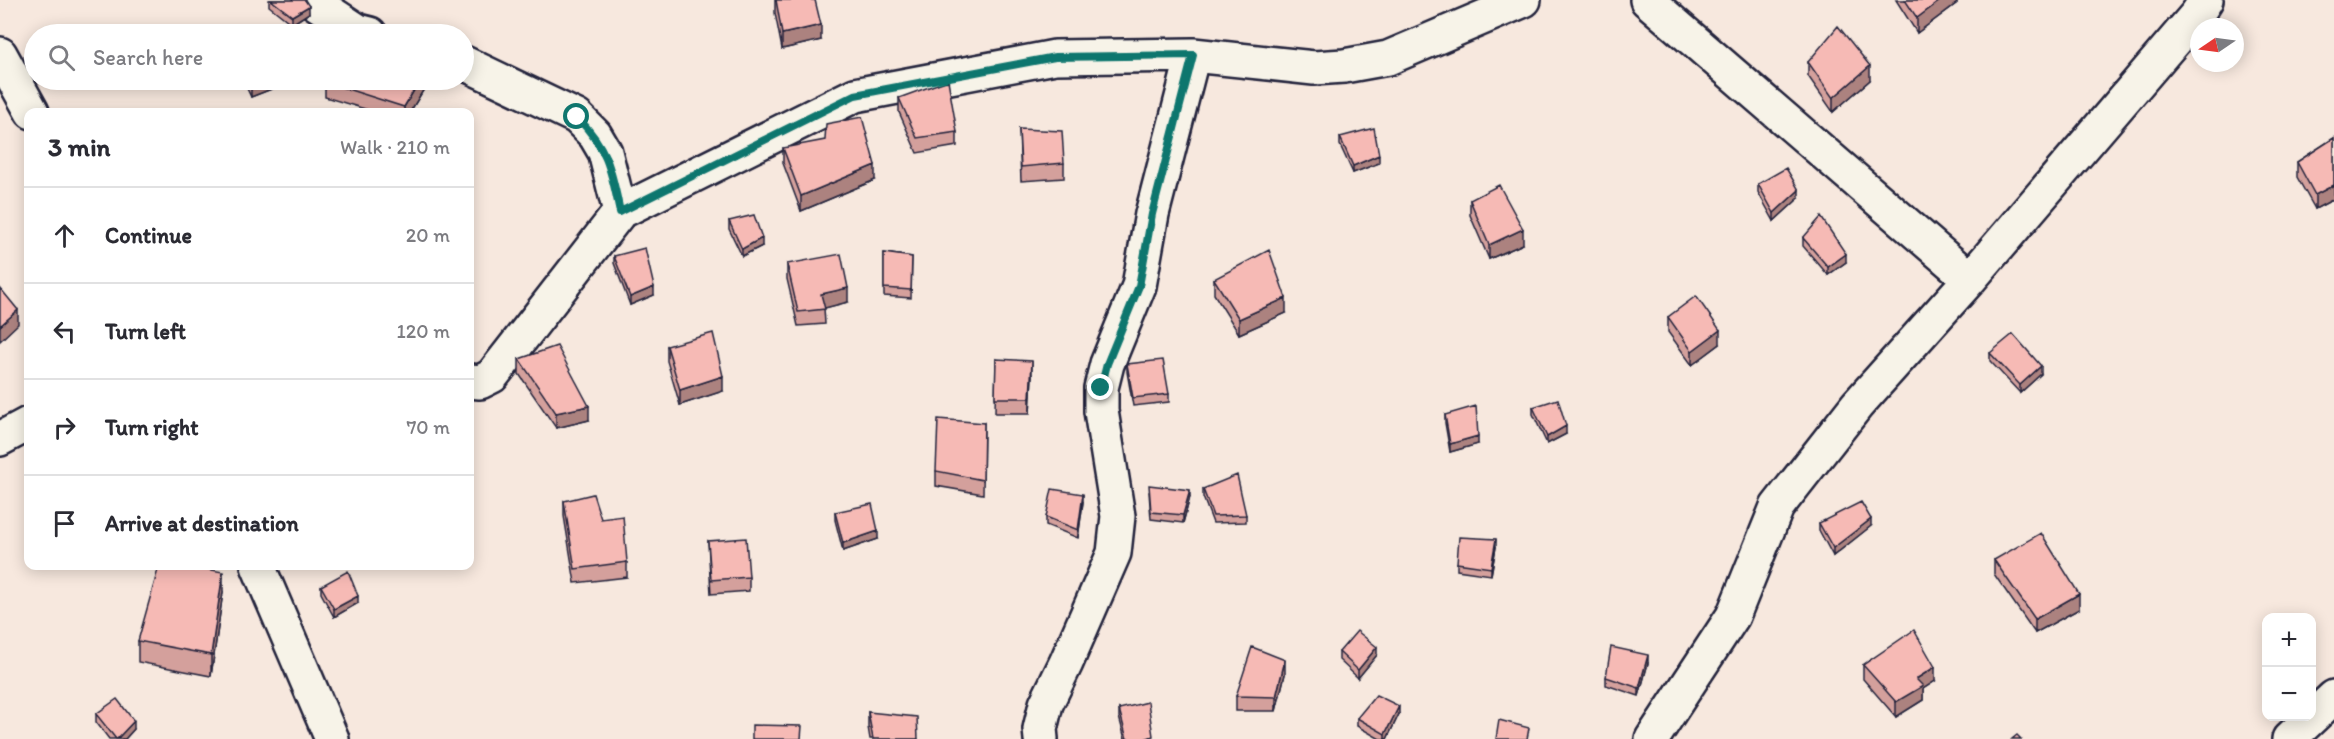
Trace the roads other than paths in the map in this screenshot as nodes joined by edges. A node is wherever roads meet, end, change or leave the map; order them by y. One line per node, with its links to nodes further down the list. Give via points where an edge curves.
1 (311, 0): 5 (street)
2 (1524, 0): 7 (street, via 1388,58 1344,66 1314,68)
3 (1647, 0): 11 (street)
4 (2206, 0): 11 (street)
5 (347, 24)
6 (0, 54): 9 (street)
7 (1193, 55): 10 (street, via 1055,57 855,95); 18 (street, via 1152,214 1139,286 1101,388 1101,411 1118,516 1114,554 1046,704)
8 (474, 68): 10 (street, via 577,117 605,152)
9 (30, 108)
10 (620, 212): 12 (street, via 492,375)
11 (1970, 279): 19 (street, via 1857,405 1777,507 1733,616)
12 (474, 381)
13 (24, 426): 14 (street)
14 (0, 439)
15 (260, 570): 17 (street)
16 (2334, 697): 20 (street)
17 (332, 739)
18 (1041, 739)
19 (1652, 739)
20 (2289, 739)

